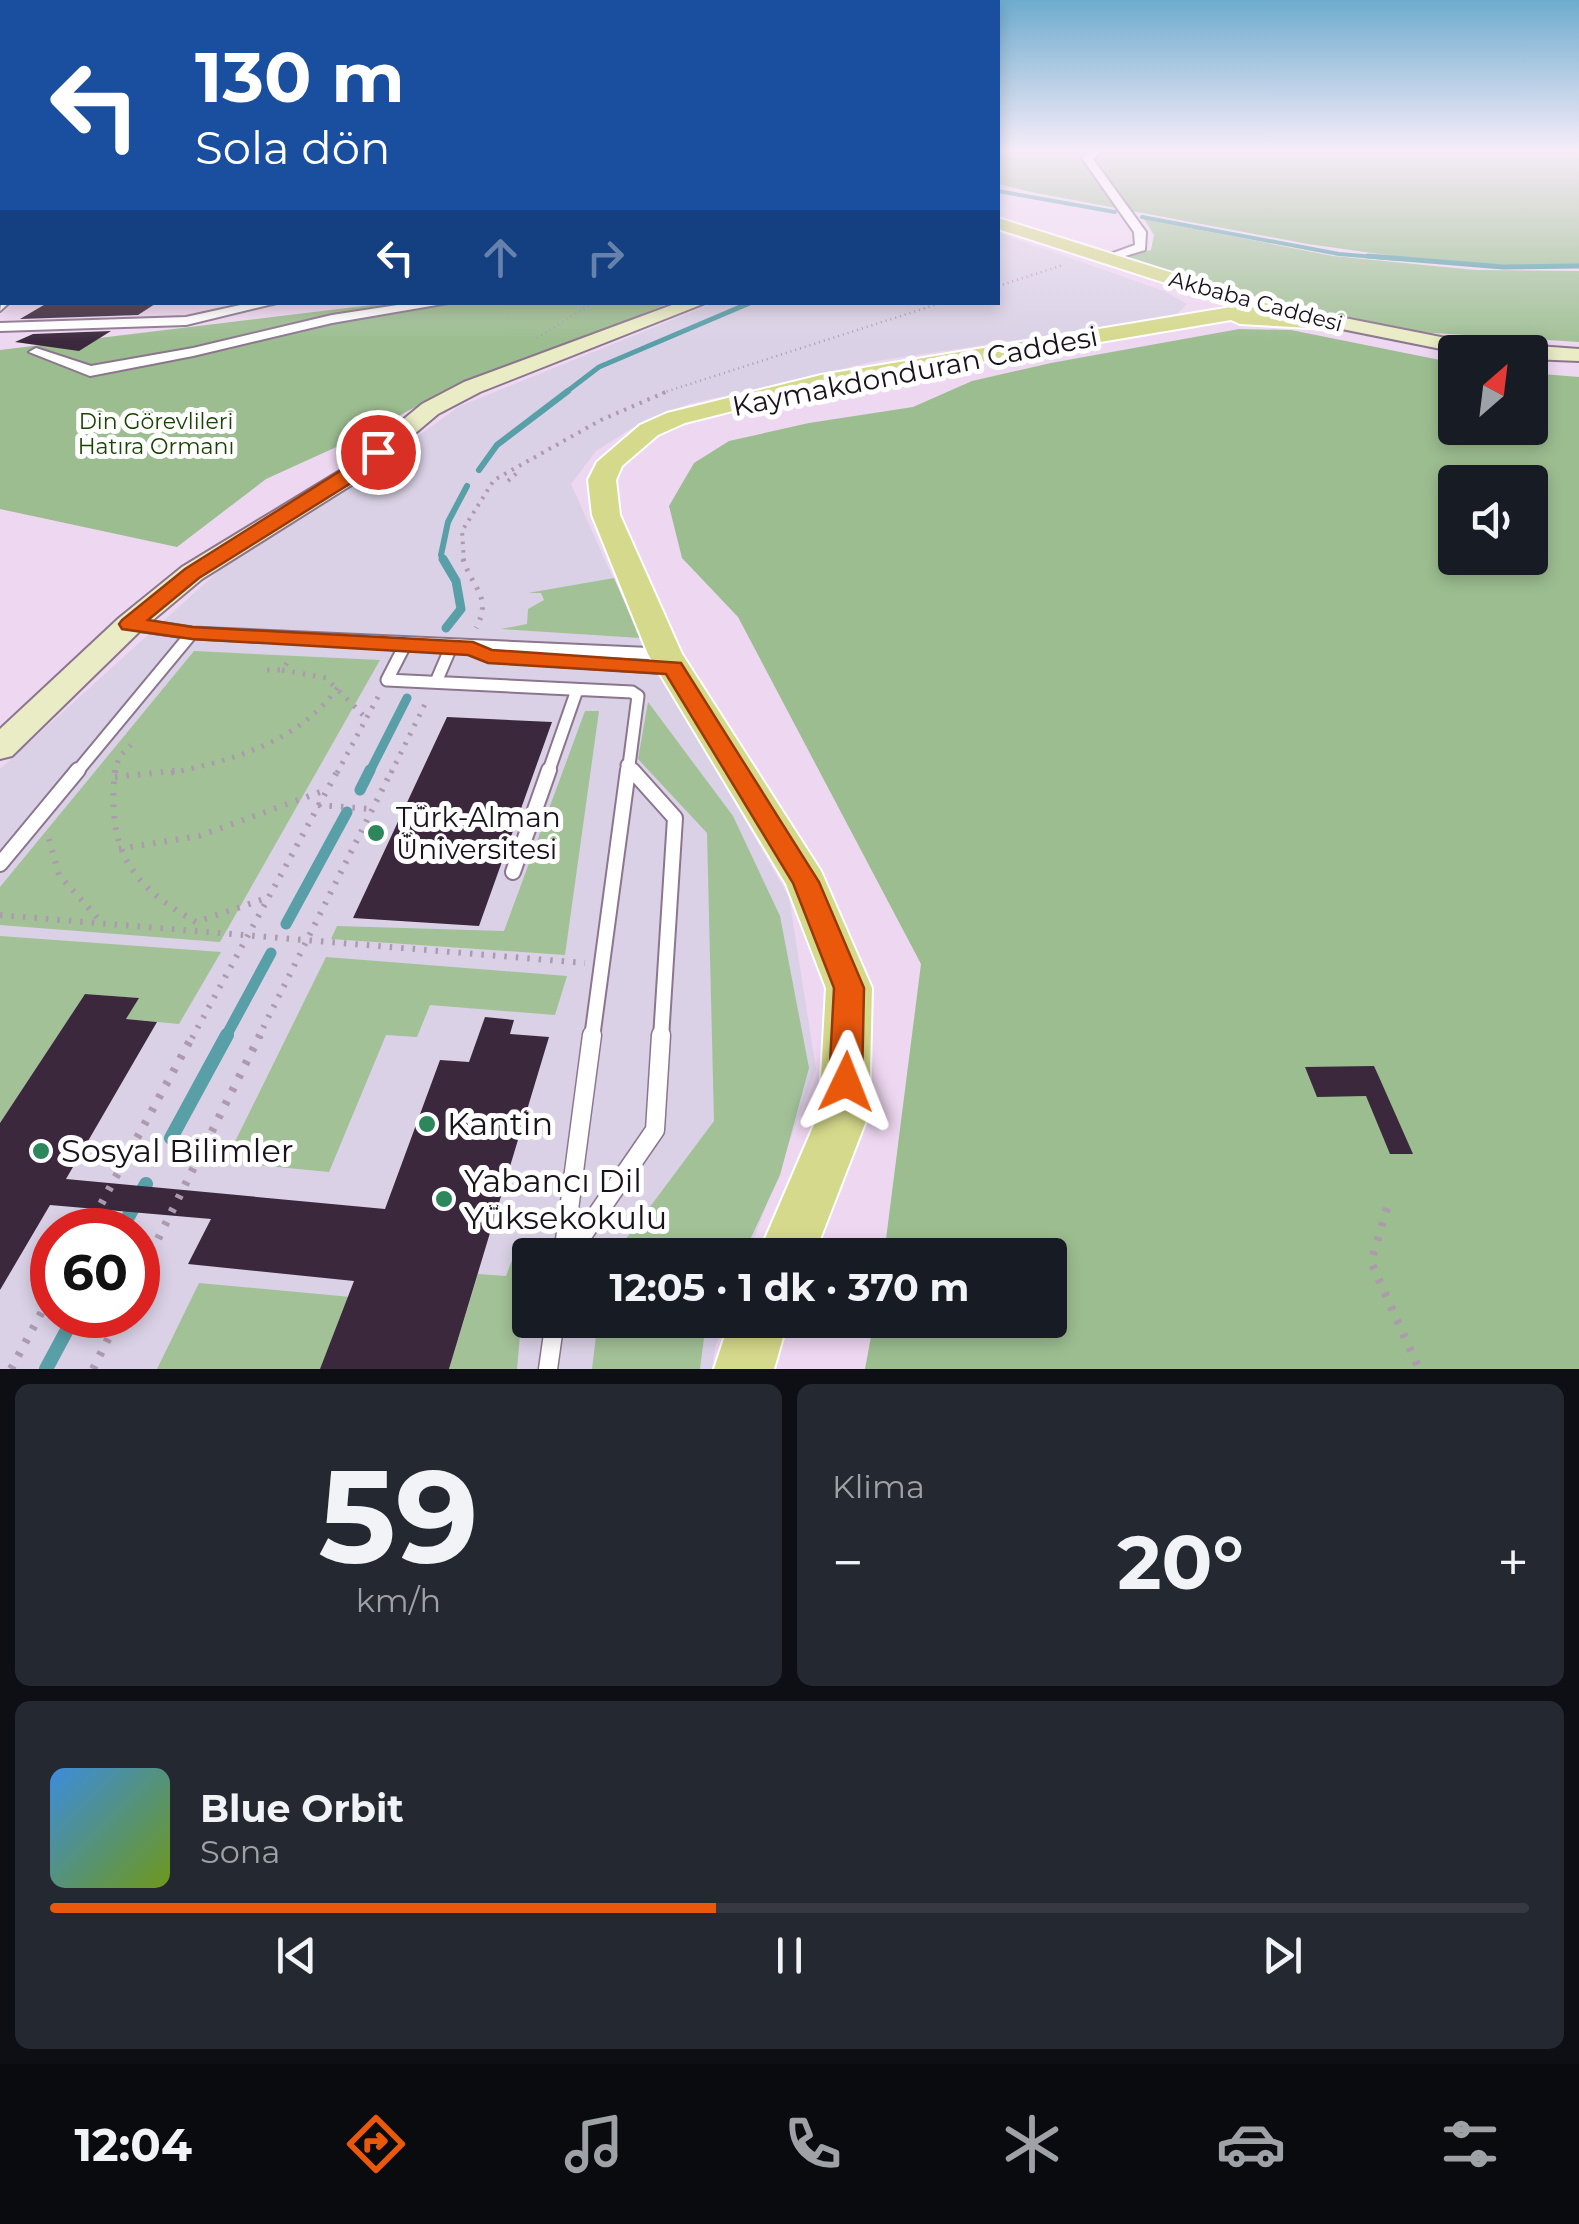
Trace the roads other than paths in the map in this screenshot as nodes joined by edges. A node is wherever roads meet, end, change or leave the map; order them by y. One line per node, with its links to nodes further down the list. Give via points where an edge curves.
1 (1128, 215): 3 (street, via 1142,246)
2 (1000, 223): 3 (main road, Akbaba Caddesi)
3 (1105, 258): 4 (main road, Akbaba Caddesi)
4 (1175, 280): 8 (main road, Akbaba Caddesi); 9 (main road, via 1196,302)
5 (251, 305): 11 (street, via 186,321)
6 (426, 305): 13 (street, via 332,318 100,370)
7 (691, 305): 16 (street, via 430,408 352,474 192,574)
8 (1255, 305): 9 (main road); 10 (street, Akbaba Caddesi)
9 (1188, 320): 10 (main road); 21 (main road, Kaymakdonduran Caddesi, via 821,382 649,430 610,462 602,494)
10 (1326, 322): 12 (street, Akbaba Caddesi)
11 (0, 327)
12 (1438, 343)
13 (36, 352)
14 (1548, 354): 15 (street)
15 (1579, 355)
16 (130, 624): 17 (lane); 24 (street)
17 (192, 633): 18 (lane); 26 (lane)
18 (406, 645): 19 (lane); 22 (lane, via 387,680)
19 (451, 647): 20 (lane); 22 (lane)
20 (473, 648): 21 (lane, via 488,656)
21 (669, 661): 30 (main road, Kaymakdonduran Caddesi, via 806,882 849,988 844,1113)
22 (436, 682): 23 (lane)
23 (577, 690): 25 (lane, via 638,696); 27 (lane)
24 (0, 748)
25 (628, 764): 28 (lane); 29 (lane, via 675,818 655,1130)
26 (0, 864)
27 (513, 872)
28 (568, 1238)
29 (578, 1238)
30 (793, 1238)
31 (552, 1338): 33 (lane)
32 (753, 1338): 34 (main road)
33 (548, 1369)
34 (744, 1369)

